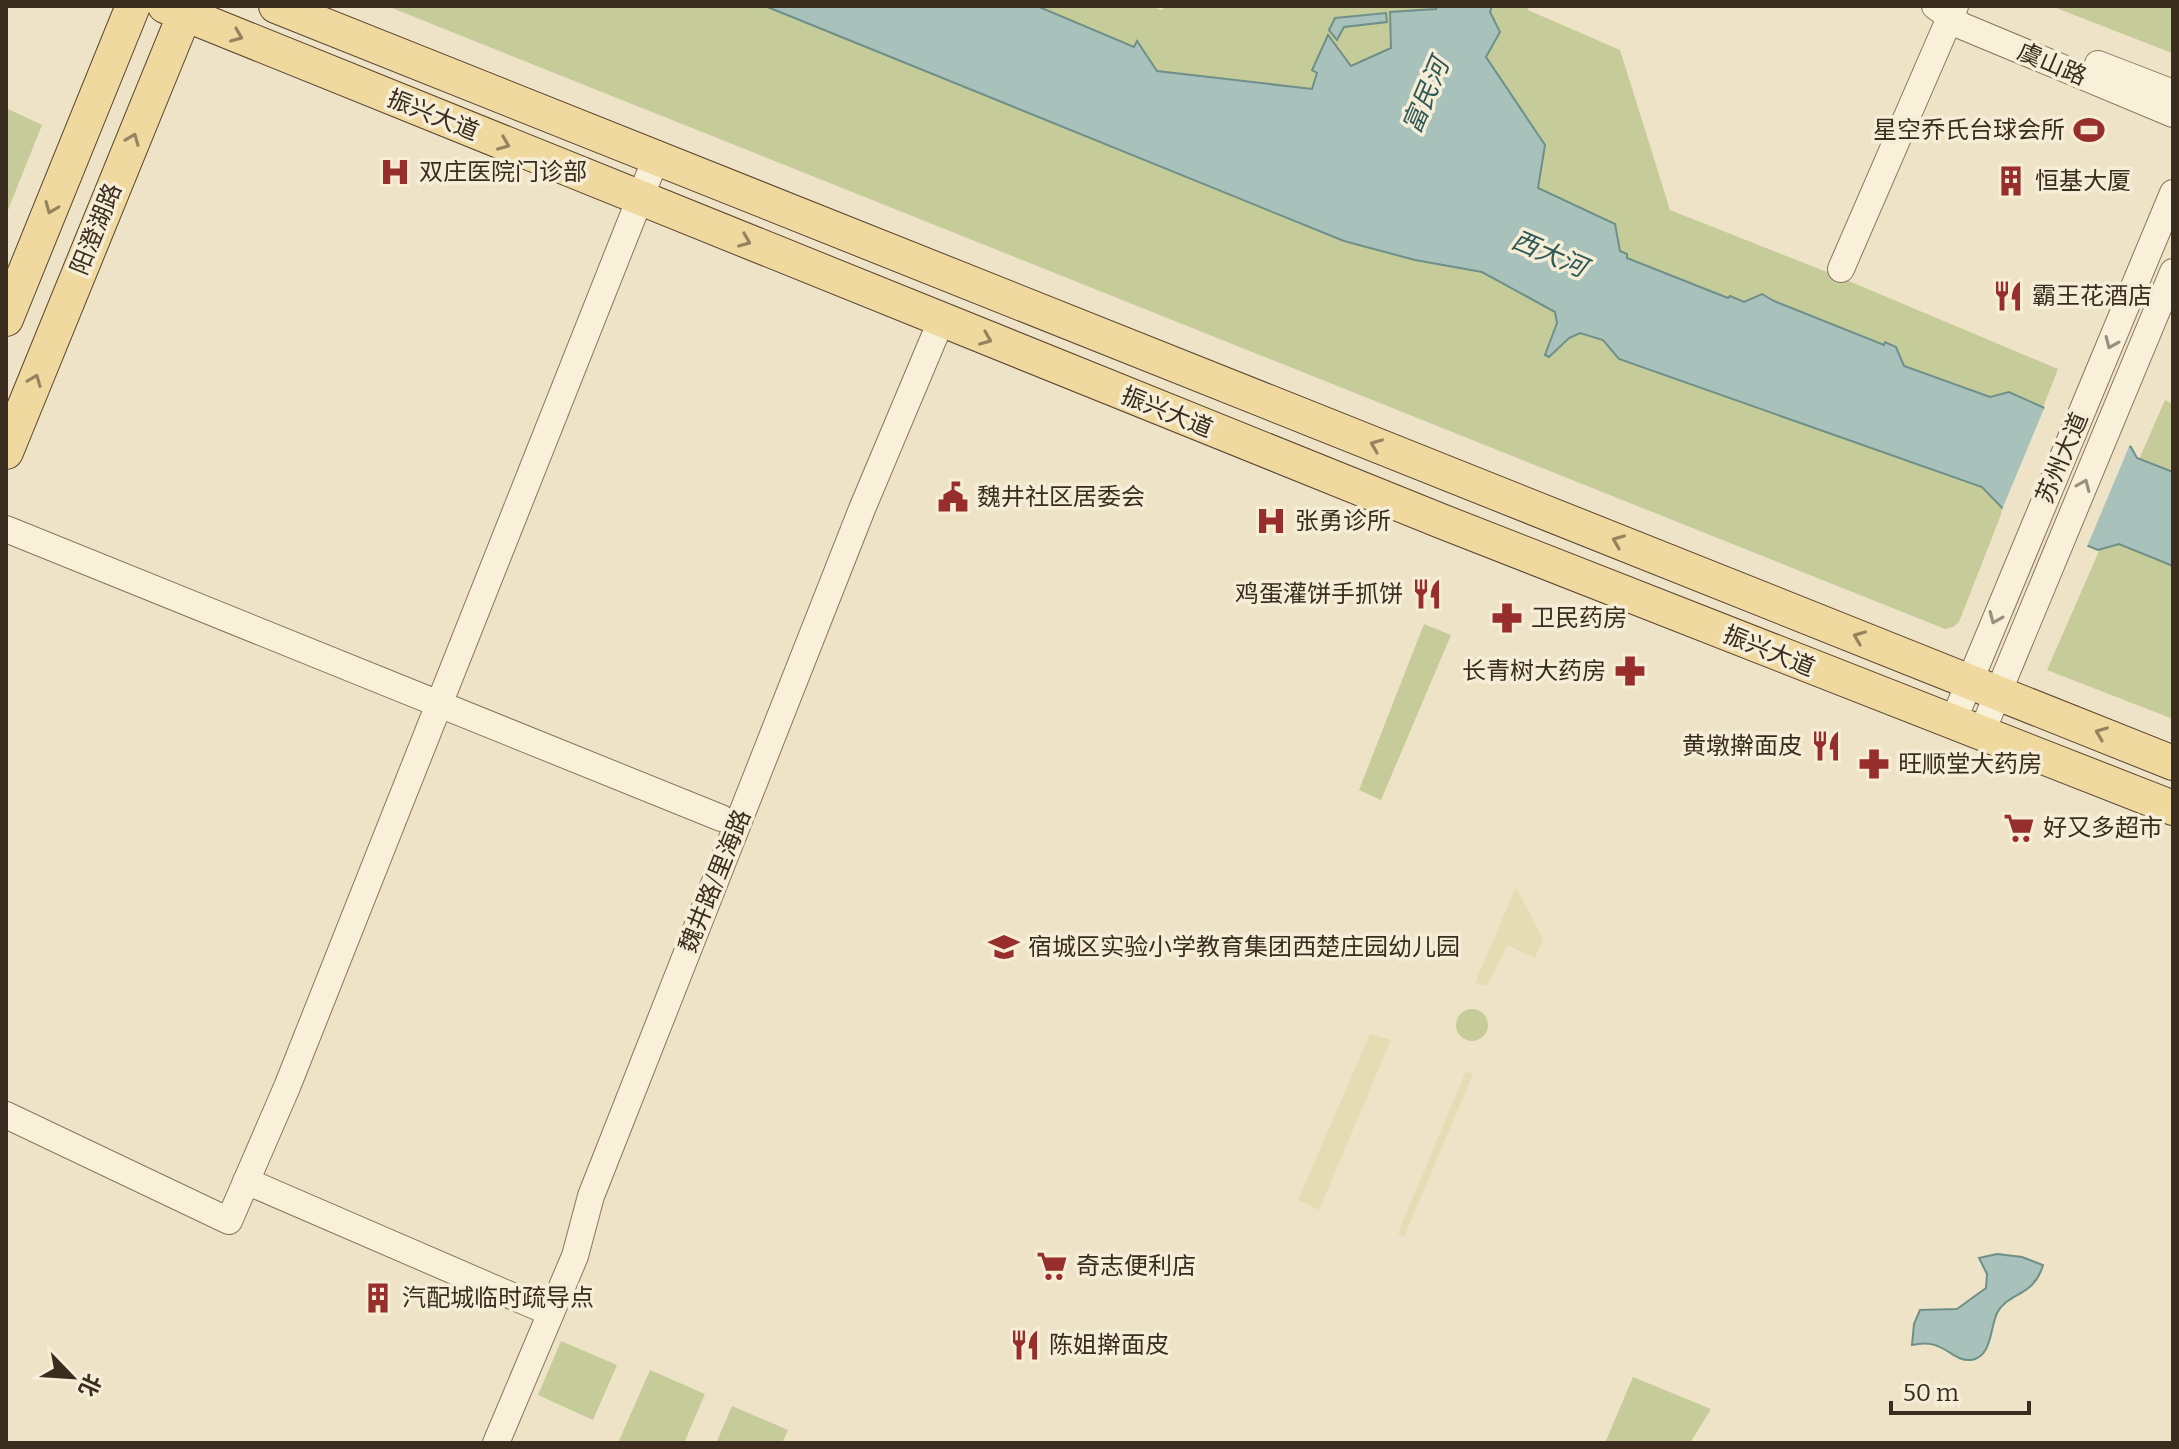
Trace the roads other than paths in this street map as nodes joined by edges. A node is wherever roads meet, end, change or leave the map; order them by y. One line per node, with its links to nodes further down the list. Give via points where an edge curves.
1 (133, 6): 12 (main road, 阳澄湖路, one-way to 12)
2 (276, 6): 7 (main road, 振兴大道)
3 (179, 9): 9 (main road, 振兴大道, one-way to 9); 14 (main road, 阳澄湖路, one-way to 3)
4 (1951, 9): 5 (street, 虞山路); 6 (street, 虞山路, via 1962,26); 10 (street)
5 (2173, 93)
6 (2173, 114)
7 (656, 158): 9 (street); 16 (main road, 振兴大道, one-way to 7)
8 (2173, 193): 16 (street, 苏州大道, one-way to 16, via 2026,546)
9 (640, 199): 13 (main road, 振兴大道, one-way to 13); 17 (street)
10 (1841, 269)
11 (2173, 272): 16 (street, 苏州大道, one-way to 11, via 2054,557)
12 (6, 319)
13 (941, 321): 18 (main road, 振兴大道, one-way to 18); 24 (street, 魏井路/里海路, via 839,567)
14 (6, 452)
15 (6, 529): 17 (street)
16 (1984, 686): 18 (street, 苏州大道); 19 (main road, 振兴大道, one-way to 16)
17 (439, 704): 21 (street); 23 (street)
18 (1966, 729): 20 (main road, 振兴大道)
19 (2173, 763)
20 (2173, 808)
21 (721, 818)
22 (6, 1115): 23 (street, via 229,1221)
23 (246, 1181): 24 (street)
24 (549, 1312): 25 (street, 魏井路/里海路)
25 (496, 1443)

